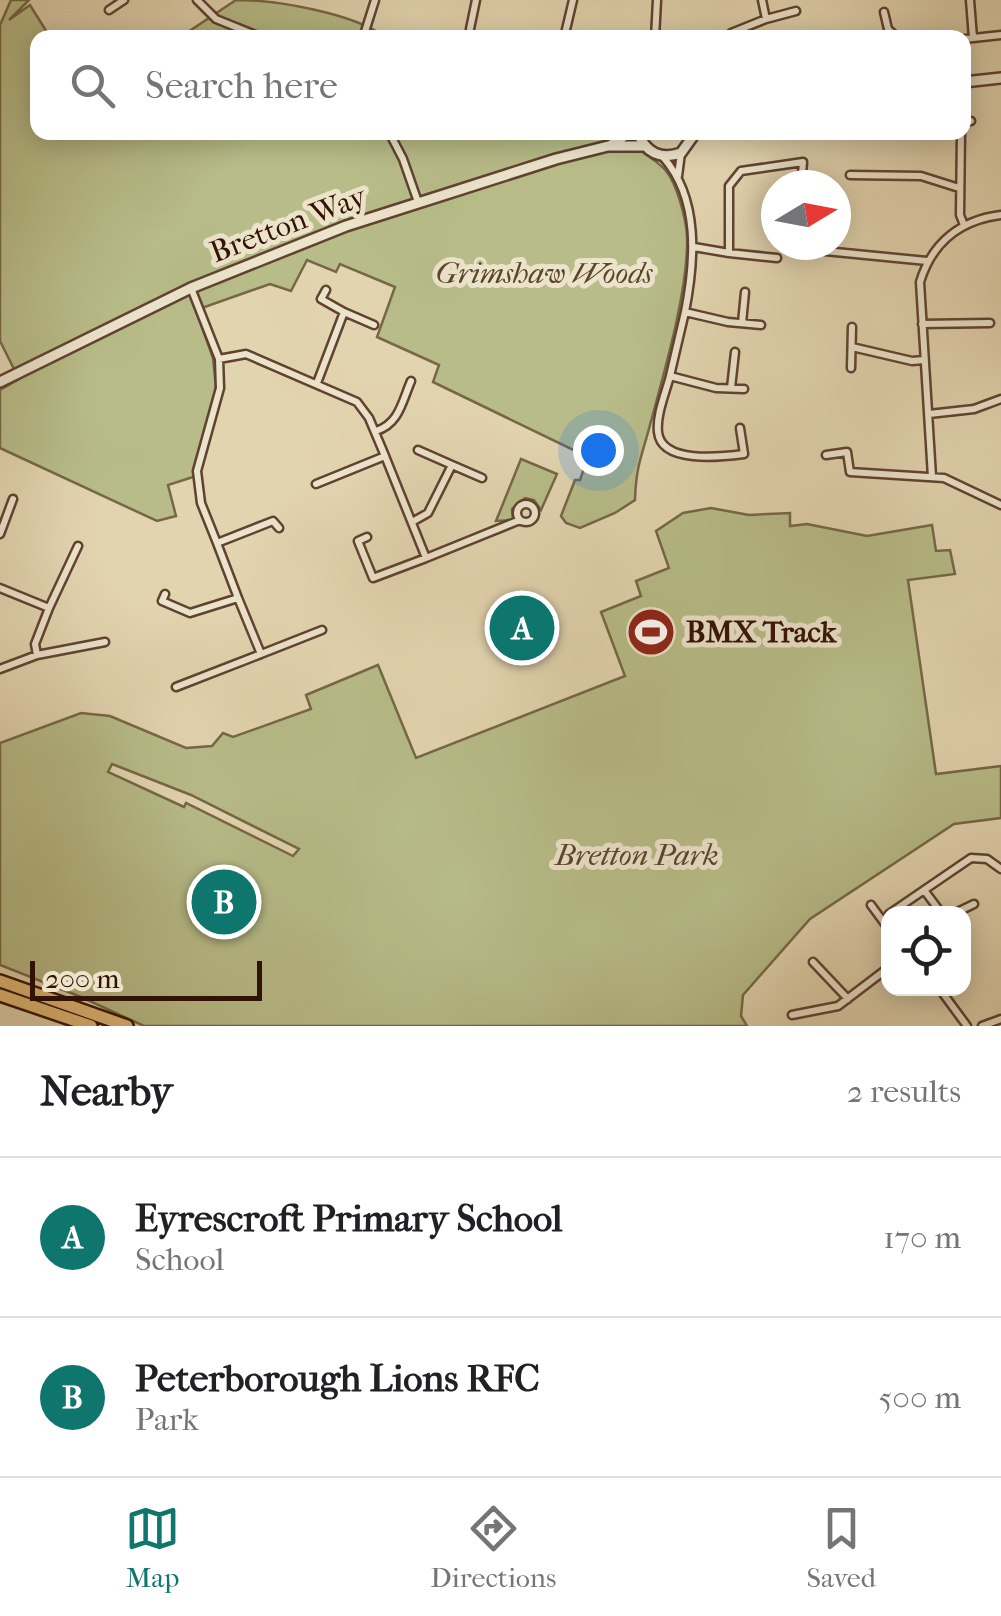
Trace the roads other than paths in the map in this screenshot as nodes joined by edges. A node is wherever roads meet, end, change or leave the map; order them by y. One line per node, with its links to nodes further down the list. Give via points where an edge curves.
1 (124, 0): 9 (street)
2 (197, 0): 14 (street, via 216,19)
3 (375, 0): 15 (street)
4 (476, 0): 13 (street)
5 (573, 0): 16 (street)
6 (657, 0): 17 (street)
7 (762, 0): 12 (street)
8 (973, 5): 20 (street)
9 (108, 10)
10 (796, 11): 12 (street)
11 (884, 12): 19 (street)
12 (766, 19): 18 (street)
13 (470, 28)
14 (243, 30)
15 (366, 30)
16 (566, 30)
17 (655, 30)
18 (738, 30)
19 (891, 30)
20 (969, 30)
21 (1001, 36): 22 (street)
22 (971, 38)
23 (1001, 78): 24 (street)
24 (971, 81)
25 (392, 140): 38 (street)
26 (617, 140): 30 (street, Bretton Way)
27 (641, 140): 31 (street)
28 (691, 140): 32 (street)
29 (961, 140): 37 (street)
30 (608, 146): 31 (street, Bretton Way); 38 (street, Bretton Way)
31 (644, 146): 33 (street)
32 (682, 153): 33 (street); 36 (street)
33 (663, 156): 36 (street)
34 (802, 170): 43 (street, via 804,158 734,177)
35 (851, 175): 37 (street, via 921,176)
36 (678, 178): 41 (street)
37 (959, 188): 40 (street)
38 (418, 202): 46 (street, Bretton Way)
39 (1001, 215): 40 (street)
40 (964, 225): 45 (street)
41 (694, 247): 43 (street); 52 (street)
42 (851, 252): 45 (street)
43 (729, 253): 44 (street)
44 (761, 256)
45 (926, 261): 57 (street)
46 (191, 288): 63 (street); 68 (street, Bretton Way)
47 (326, 290): 50 (street)
48 (745, 292): 54 (street)
49 (313, 295): 50 (street)
50 (321, 299): 51 (street)
51 (344, 312): 58 (street); 69 (street)
52 (685, 312): 54 (street); 66 (street)
53 (974, 314): 55 (street)
54 (742, 323): 59 (street)
55 (974, 323): 56 (street); 57 (street)
56 (990, 323)
57 (922, 324): 64 (street)
58 (374, 325)
59 (761, 325)
60 (852, 327): 61 (street)
61 (852, 347): 64 (street); 65 (street)
62 (734, 352): 70 (street)
63 (219, 359): 69 (street, via 246,354); 90 (street, via 220,388 197,471)
64 (924, 360): 73 (street)
65 (851, 368)
66 (670, 376): 70 (street); 74 (street, via 657,429 671,452 744,454)
67 (410, 381): 75 (street, via 396,418)
68 (0, 382)
69 (317, 382): 75 (street, via 357,402)
70 (731, 388): 71 (street)
71 (744, 388)
72 (1001, 399): 73 (street)
73 (929, 414): 80 (street)
74 (740, 428)
75 (376, 431): 78 (street)
76 (418, 450): 79 (street)
77 (826, 455): 80 (street, via 847,452 850,472)
78 (385, 456): 82 (street); 86 (street)
79 (452, 465): 81 (street); 86 (street, via 428,513)
80 (932, 477): 84 (street, via 956,481)
81 (482, 478)
82 (316, 484)
83 (13, 499): 88 (street)
84 (1001, 505)
85 (520, 520): 92 (street)
86 (412, 522): 92 (street)
87 (279, 528): 90 (street, via 273,521)
88 (0, 534)
89 (367, 537): 92 (street, via 358,541 374,578)
90 (216, 543): 95 (street)
91 (78, 546): 96 (street)
92 (426, 558)
93 (0, 588): 96 (street)
94 (165, 594): 95 (street, via 162,601 190,614)
95 (238, 598): 99 (street)
96 (49, 608): 100 (street)
97 (317, 635): 99 (street)
98 (105, 642): 100 (street)
99 (261, 654): 102 (street)
100 (37, 655): 101 (street)
101 (0, 669)
102 (182, 688)
103 (1001, 869): 104 (street, via 971,858)
104 (924, 890): 107 (street); 108 (street)
105 (974, 904): 109 (street)
106 (870, 905): 110 (street)
107 (901, 906)
108 (936, 906)
109 (970, 906)
110 (881, 913)
111 (813, 962): 116 (street)
112 (881, 973): 116 (street)
113 (0, 980): 120 (highway)
114 (0, 994): 119 (highway)
115 (945, 996): 121 (street)
116 (848, 999): 117 (street, via 830,1010)
117 (792, 1014)
118 (1001, 1019): 122 (street)
119 (91, 1026)
120 (127, 1026)
121 (967, 1026)
122 (982, 1026)

